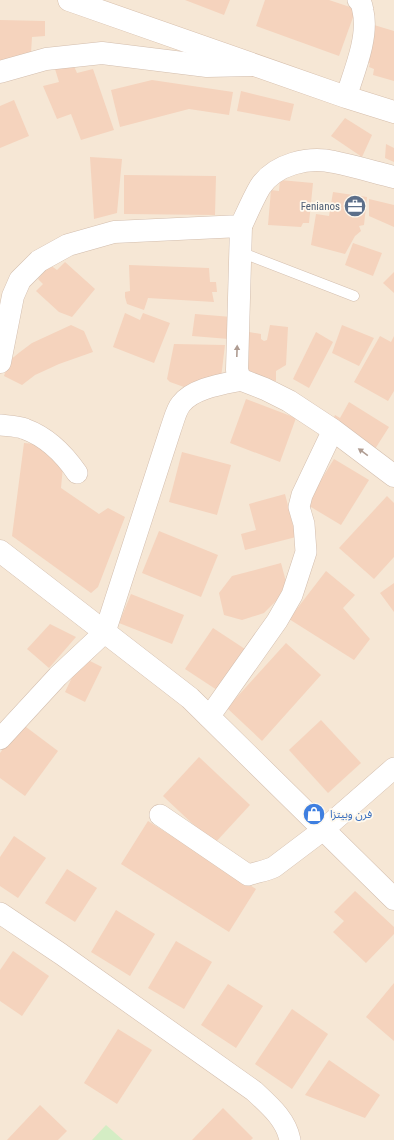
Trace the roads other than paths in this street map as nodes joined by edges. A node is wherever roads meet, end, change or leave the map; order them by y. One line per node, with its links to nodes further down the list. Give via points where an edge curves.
1 (70, 0): 3 (street)
2 (358, 0): 5 (street, via 361,2 365,19 363,41)
3 (256, 65): 4 (street, via 207,66 102,53 46,59); 5 (street)
4 (0, 72)
5 (346, 97): 6 (street)
6 (394, 112)
7 (394, 177): 8 (street, via 333,161 311,160 288,165 260,186)
8 (241, 226): 9 (street); 10 (street, via 114,232 68,245 39,261)
9 (240, 252): 11 (lane); 13 (street, one-way to 9, via 237,370)
10 (7, 292): 12 (street)
11 (354, 296)
12 (0, 362)
13 (242, 380): 15 (street, via 289,401); 19 (street, via 209,387 188,396 180,405)
14 (0, 425): 16 (street, via 24,428 47,440)
15 (333, 430): 17 (street, one-way to 15); 20 (street, via 302,495 299,507 304,524 306,552 292,595 278,621)
16 (77, 473)
17 (394, 476)
18 (0, 551): 19 (street)
19 (105, 632): 20 (street, via 190,698); 21 (street, via 58,676)
20 (209, 717): 24 (street)
21 (0, 738)
22 (394, 768): 24 (street)
23 (160, 816): 24 (street, via 248,875 274,867)
24 (323, 830): 25 (street)
25 (394, 900)
26 (0, 913): 27 (street, via 254,1091 282,1120)
27 (290, 1140)

